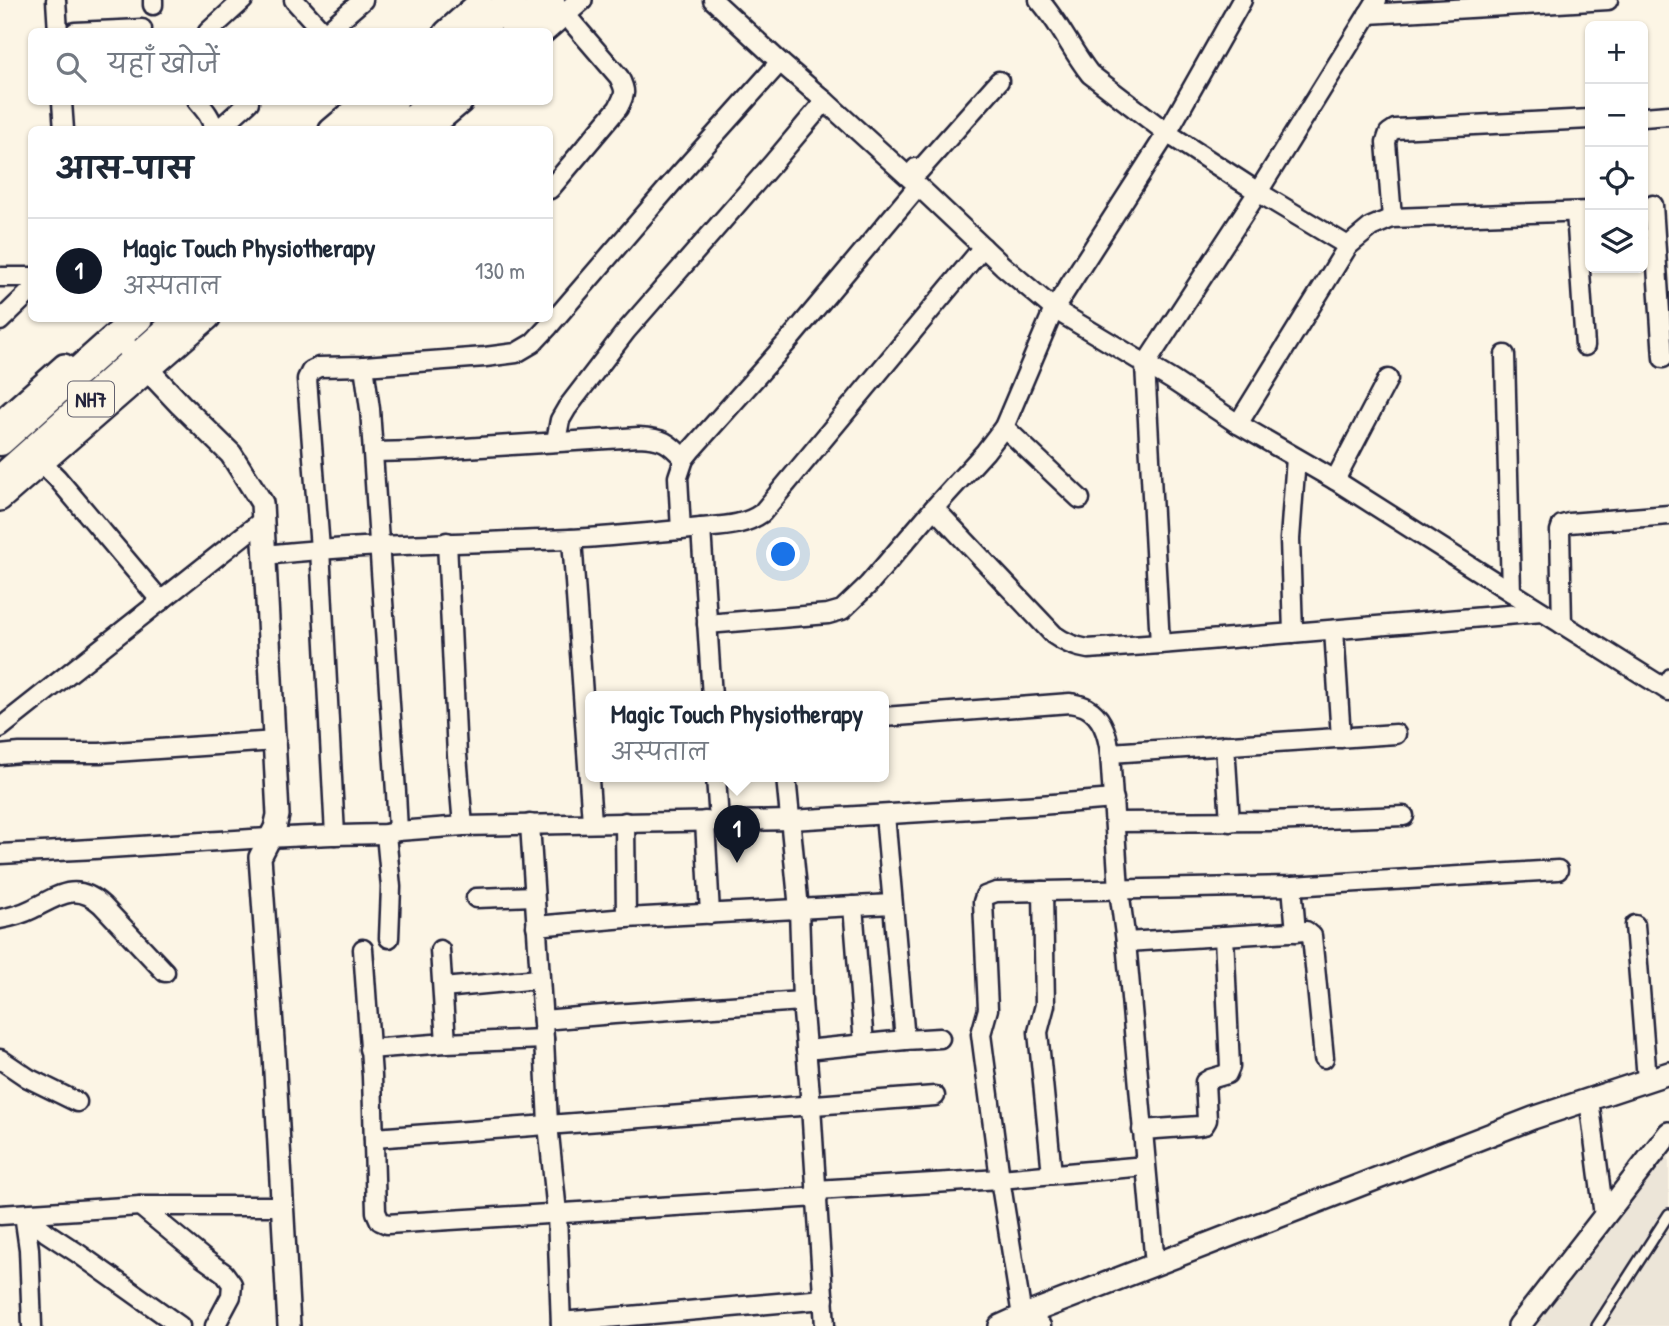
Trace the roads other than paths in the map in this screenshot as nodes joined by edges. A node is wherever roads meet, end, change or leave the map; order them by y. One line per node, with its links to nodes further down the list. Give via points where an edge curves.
1 (56, 0): 14 (street)
2 (243, 0): 15 (street)
3 (294, 0): 16 (street)
4 (363, 0): 17 (street)
5 (481, 0): 18 (street)
6 (512, 0): 19 (highway)
7 (581, 0): 12 (street)
8 (713, 0): 22 (street)
9 (1039, 0): 39 (street, via 1090,74)
10 (1242, 0): 39 (street)
11 (1608, 0): 13 (street)
12 (557, 7): 20 (highway); 21 (street); 41 (street, via 619,77 625,96)
13 (1373, 7): 42 (street)
14 (58, 28)
15 (212, 28)
16 (320, 28)
17 (329, 28)
18 (449, 28)
19 (480, 28)
20 (521, 28)
21 (546, 28)
22 (780, 62): 24 (street); 53 (street)
23 (999, 81): 40 (street)
24 (825, 101): 40 (street); 69 (street, via 626,331 567,408)
25 (62, 105): 34 (street)
26 (201, 105): 35 (street)
27 (245, 105): 36 (street)
28 (418, 105): 30 (highway)
29 (458, 105): 38 (street)
30 (378, 113): 37 (street)
31 (1669, 115): 32 (street)
32 (1648, 117)
33 (1585, 119): 45 (street, via 1395,129 1386,142)
34 (64, 126)
35 (214, 126)
36 (221, 126)
37 (341, 126)
38 (434, 126)
39 (1167, 133): 42 (street); 51 (street)
40 (915, 179): 47 (street); 71 (street, via 789,339)
41 (553, 185)
42 (1258, 192): 46 (street); 62 (street)
43 (1655, 205): 60 (street)
44 (1583, 211): 45 (street); 58 (street)
45 (1392, 218): 46 (street, via 1371,227)
46 (1348, 246): 66 (street)
47 (983, 247): 51 (street); 81 (street, via 762,513 751,521)
48 (0, 277): 49 (street)
49 (28, 277)
50 (28, 294): 52 (street)
51 (1054, 309): 62 (street); 67 (street)
52 (0, 321)
53 (553, 321)
54 (179, 322): 61 (highway, NH7)
55 (203, 322): 61 (street)
56 (552, 322): 63 (street, via 516,353)
57 (117, 328): 61 (street); 65 (street); 68 (highway, NH7)
58 (1585, 346)
59 (1505, 355): 88 (street)
60 (1663, 358)
61 (143, 364): 73 (street); 74 (highway, NH7); 80 (street, via 231,454 262,503)
62 (1146, 365): 66 (street); 95 (street)
63 (364, 366): 70 (street); 86 (street, via 319,367 307,379)
64 (1388, 379): 75 (street)
65 (0, 422)
66 (1238, 424): 72 (street)
67 (1004, 427): 76 (street); 78 (street)
68 (0, 441)
69 (556, 441): 70 (street); 71 (street, via 652,438 664,440)
70 (373, 452): 85 (street)
71 (684, 458): 82 (street, via 678,477)
72 (1296, 458): 75 (street); 94 (street, via 1290,539)
73 (42, 463): 77 (street); 89 (street)
74 (0, 480)
75 (1335, 481): 88 (street)
76 (1080, 499)
77 (0, 500)
78 (934, 508): 91 (street, via 842,610); 95 (street, via 1065,643 1088,649)
79 (1669, 515): 92 (street, via 1562,525)
80 (263, 520): 87 (street); 89 (street)
81 (701, 528): 82 (street); 91 (street)
82 (681, 530): 83 (street)
83 (572, 539): 84 (street); 99 (street)
84 (447, 542): 85 (street); 120 (street)
85 (379, 547): 86 (street); 121 (street)
86 (320, 549): 87 (street); 122 (street)
87 (265, 555): 103 (street)
88 (1511, 593): 90 (street)
89 (161, 601): 100 (street)
90 (1542, 612): 92 (street); 93 (street)
91 (707, 624): 97 (street)
92 (1562, 625): 96 (street)
93 (1334, 630): 94 (street); 102 (street)
94 (1293, 633): 95 (street)
95 (1160, 644)
96 (1666, 683)
97 (712, 691)
98 (889, 717): 105 (street, via 1070,703 1086,707 1097,718 1105,728)
99 (585, 723)
100 (0, 728)
101 (1396, 734): 102 (street)
102 (1341, 738): 104 (street)
103 (275, 741): 106 (street); 123 (street, via 278,815)
104 (1225, 745): 105 (street); 118 (street)
105 (1110, 753): 110 (street)
106 (0, 755)
107 (589, 782): 115 (street)
108 (716, 782): 114 (street)
109 (787, 782): 113 (street)
110 (1114, 799): 111 (street); 117 (street)
111 (884, 815): 113 (street); 131 (street)
112 (1404, 816): 118 (street)
113 (791, 820): 114 (street); 133 (street)
114 (712, 821): 116 (street); 134 (street)
115 (592, 822): 116 (street); 119 (street)
116 (625, 822): 135 (street)
117 (1116, 822): 118 (street); 127 (street)
118 (1230, 822)
119 (530, 824): 120 (street); 129 (street)
120 (463, 826): 121 (street)
121 (392, 833): 122 (street); 141 (street)
122 (335, 835): 123 (street)
123 (270, 837): 124 (street); 174 (street, via 260,856)
124 (0, 853)
125 (1558, 870): 126 (street)
126 (1292, 886): 127 (street); 139 (street)
127 (1119, 890): 128 (street); 142 (street)
128 (1043, 891): 170 (street, via 1045,1005 1038,1032); 171 (street, via 996,892 985,896 983,902 988,1009 981,1034)
129 (534, 896): 130 (street); 138 (street)
130 (476, 898)
131 (892, 904): 132 (street); 152 (street)
132 (853, 906): 133 (street); 154 (street)
133 (799, 909): 134 (street); 148 (street)
134 (710, 914): 135 (street)
135 (626, 918): 138 (street)
136 (0, 919): 145 (street, via 69,892 82,892 102,905)
137 (1635, 925): 160 (street)
138 (536, 926): 146 (street)
139 (1296, 932): 140 (street); 157 (street, via 1312,936)
140 (1224, 936): 142 (street); 166 (street, via 1230,1067 1227,1074 1205,1082 1204,1125)
141 (389, 938)
142 (1126, 942): 166 (street)
143 (363, 949): 155 (street)
144 (440, 950): 147 (street)
145 (165, 972)
146 (539, 979): 147 (street); 149 (street)
147 (443, 988): 153 (street)
148 (802, 1001): 149 (street); 156 (street)
149 (543, 1020): 151 (street)
150 (940, 1038): 152 (street)
151 (544, 1039): 153 (street); 165 (street)
152 (905, 1040): 154 (street)
153 (446, 1043): 155 (street)
154 (864, 1044): 156 (street)
155 (369, 1049): 168 (street)
156 (806, 1050): 164 (street)
157 (1324, 1058)
158 (0, 1059): 163 (street)
159 (1669, 1073): 160 (street)
160 (1647, 1080): 162 (street)
161 (934, 1096): 164 (street)
162 (1589, 1099): 179 (street); 180 (street)
163 (78, 1102)
164 (811, 1106): 165 (street); 172 (street)
165 (548, 1124): 168 (street); 175 (street)
166 (1142, 1130): 169 (street)
167 (1669, 1133): 179 (street)
168 (374, 1138): 175 (street, via 376,1212 387,1224)
169 (1145, 1166): 170 (street); 180 (street)
170 (1052, 1174): 171 (street)
171 (1000, 1179): 172 (street); 182 (street)
172 (817, 1194): 175 (street); 181 (street)
173 (140, 1206): 174 (street); 176 (street); 186 (street, via 232,1284 231,1296)
174 (282, 1206): 187 (street)
175 (557, 1213): 184 (street)
176 (24, 1214): 178 (street); 183 (street); 185 (street)
177 (1669, 1214): 192 (lane)
178 (0, 1215)
179 (1604, 1216): 191 (street)
180 (1155, 1265): 182 (street)
181 (824, 1299): 184 (street); 188 (street)
182 (1022, 1316): 189 (street); 190 (street)
183 (36, 1323)
184 (561, 1324)
185 (180, 1326)
186 (215, 1326)
187 (289, 1326)
188 (825, 1326)
189 (1000, 1326)
190 (1041, 1326)
191 (1519, 1326)
192 (1597, 1326)

